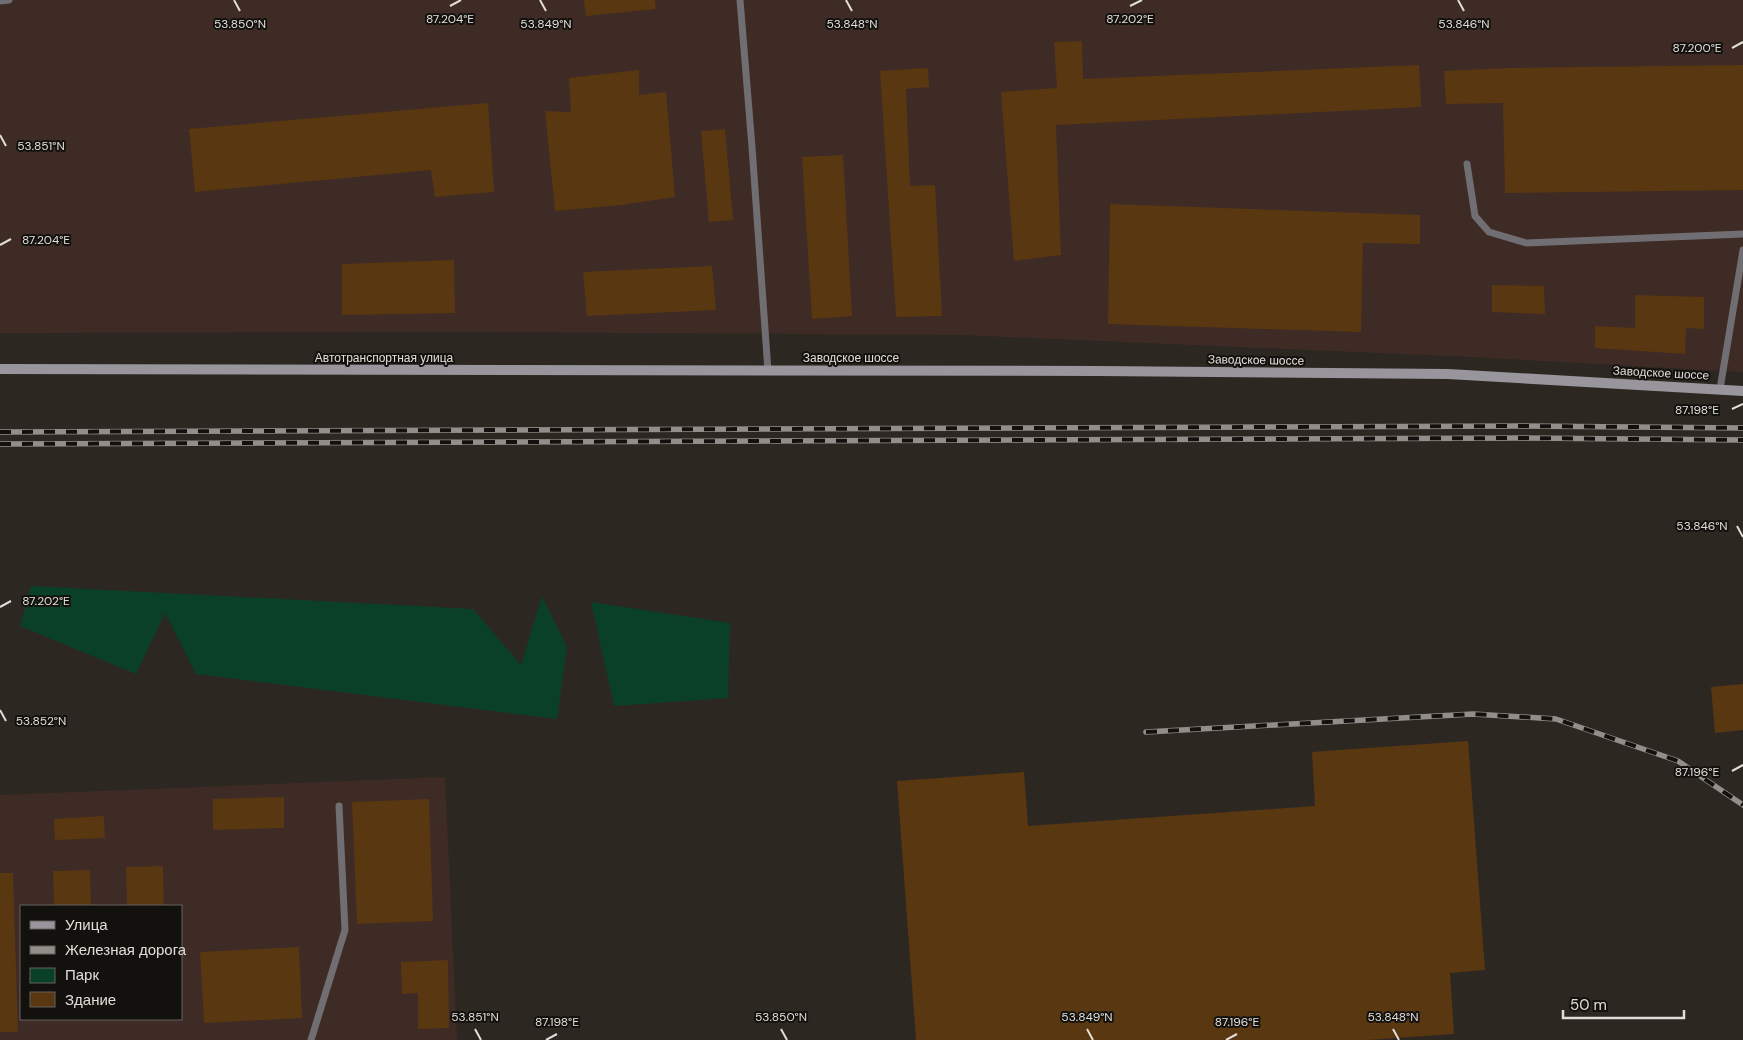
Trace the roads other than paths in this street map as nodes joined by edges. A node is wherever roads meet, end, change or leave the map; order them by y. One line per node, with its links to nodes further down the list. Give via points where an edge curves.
1 (9, 0): 3 (lane)
2 (740, 0): 8 (lane)
3 (0, 1)
4 (1467, 164): 5 (lane, via 1475,216 1489,232 1526,243)
5 (1743, 234)
6 (1743, 250): 9 (lane)
7 (0, 369): 8 (main road, Автотранспортная улица)
8 (768, 371): 9 (main road, Заводское шоссе, via 1448,374)
9 (1720, 389): 10 (main road, Заводское шоссе)
10 (1743, 391)
11 (339, 806): 12 (lane, via 345,930)
12 (311, 1040)

